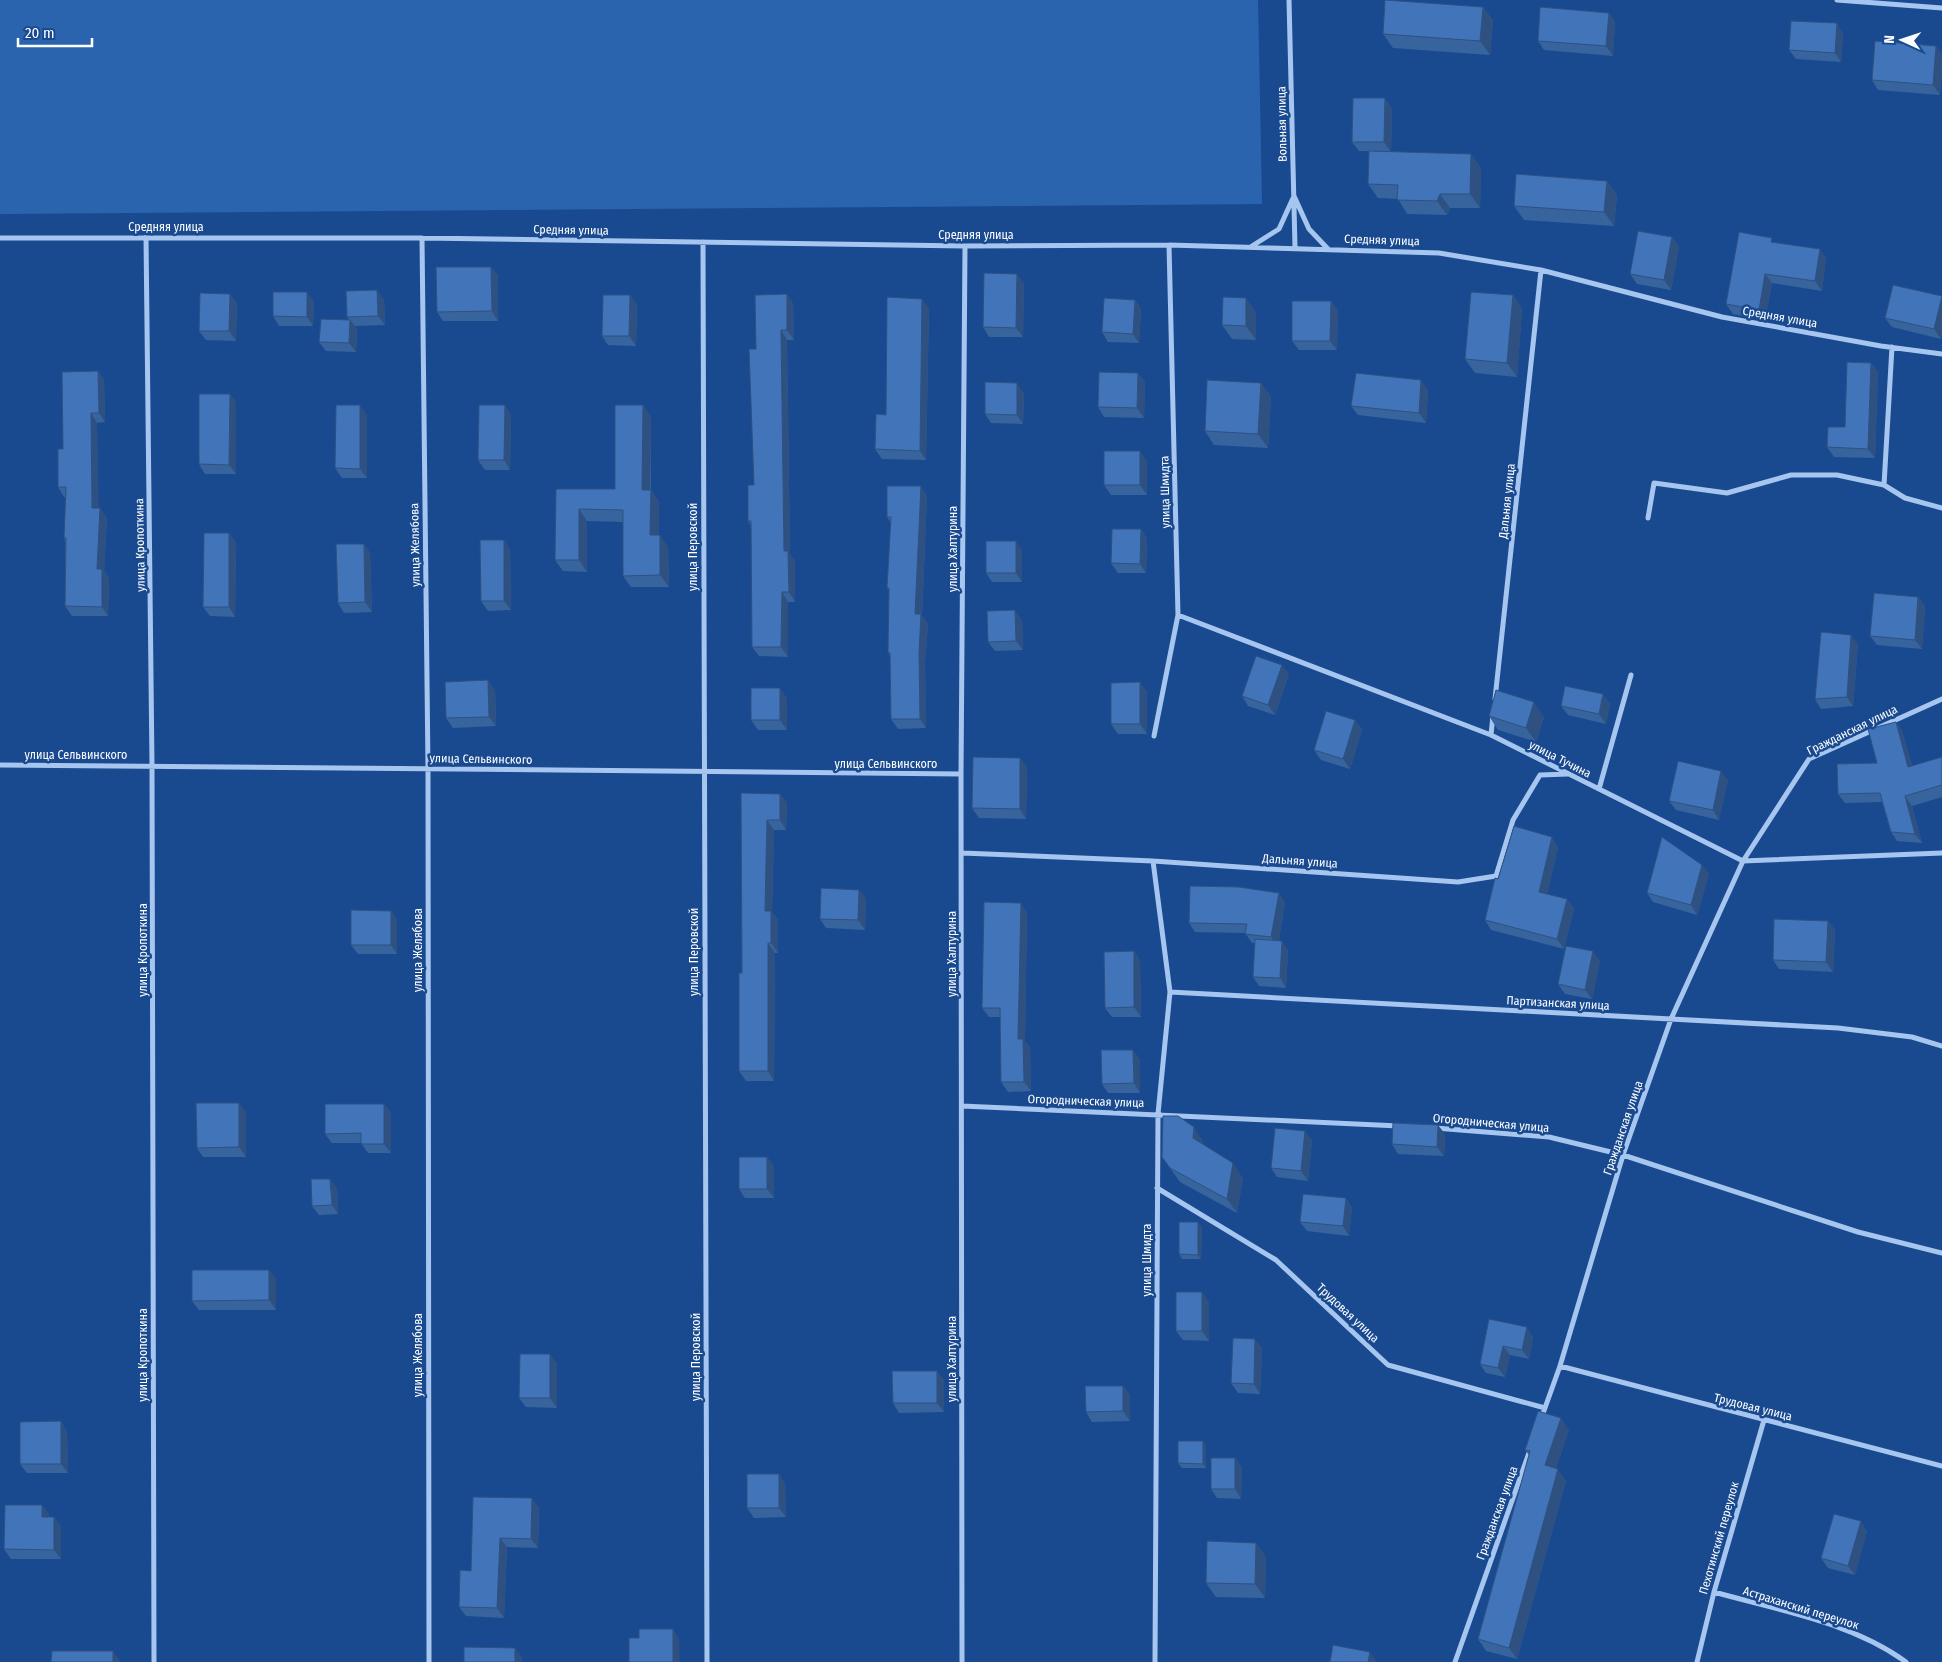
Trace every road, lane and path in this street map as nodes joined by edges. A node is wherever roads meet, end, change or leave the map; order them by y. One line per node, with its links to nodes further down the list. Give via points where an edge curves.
1 (1289, 0): 4 (street, Вольная улица)
2 (1837, 0): 3 (street)
3 (1942, 8)
4 (1294, 196): 11 (street, via 1280,229); 12 (street, Вольная улица); 13 (street, via 1309,229)
5 (146, 237): 6 (street, Средняя улица); 7 (street, Средняя улица); 26 (street, улица Кропоткина)
6 (0, 238)
7 (422, 238): 8 (street, Средняя улица); 27 (street, улица Желябова)
8 (703, 242): 10 (street, Средняя улица); 28 (street, улица Перовской)
9 (1169, 244): 10 (street, Средняя улица); 11 (street, Средняя улица); 20 (street, улица Шмидта)
10 (965, 246): 29 (street, улица Халтурина)
11 (1252, 246): 12 (street, Средняя улица)
12 (1295, 247): 13 (street, Средняя улица)
13 (1328, 248): 14 (street, Средняя улица, via 1439,253)
14 (1541, 270): 15 (street, Средняя улица, via 1722,317); 23 (street, Дальняя улица)
15 (1892, 347): 16 (street, Средняя улица); 17 (street)
16 (1942, 354)
17 (1884, 485): 18 (street, via 1905,498); 19 (street, via 1837,475 1791,475 1727,493 1654,483)
18 (1942, 508)
19 (1648, 518)
20 (1178, 614): 23 (street, улица Тучина); 24 (street, улица Шмидта)
21 (1631, 675): 31 (street)
22 (1942, 699): 35 (street, Гражданская улица, via 1809,759)
23 (1491, 735): 30 (street, улица Тучина)
24 (1154, 736)
25 (0, 765): 26 (street, улица Сельвинского)
26 (152, 765): 27 (street, улица Сельвинского); 53 (street, улица Кропоткина)
27 (428, 768): 28 (street, улица Сельвинского); 54 (street, улица Желябова)
28 (704, 773): 29 (street, улица Сельвинского); 55 (street, улица Перовской)
29 (961, 774): 32 (street, улица Халтурина)
30 (1569, 774): 31 (street, улица Тучина); 34 (street, Дальняя улица, via 1540,775 1512,820 1496,876 1458,882)
31 (1599, 789): 35 (street, улица Тучина)
32 (962, 853): 34 (street, Дальняя улица); 39 (street, улица Халтурина)
33 (1942, 853): 35 (street, улица Тучина)
34 (1153, 861): 36 (street, улица Шмидта)
35 (1743, 861): 37 (street, Гражданская улица)
36 (1170, 992): 37 (street, Партизанская улица); 40 (street, улица Шмидта)
37 (1671, 1019): 38 (street, Партизанская улица, via 1838,1028 1912,1037); 43 (street, Гражданская улица)
38 (1942, 1046)
39 (962, 1106): 40 (street, Огородническая улица); 56 (street, улица Халтурина)
40 (1158, 1114): 41 (street, Огородническая улица); 44 (street, улица Шмидта)
41 (1406, 1126)
42 (1426, 1127): 43 (street, Огородническая улица, via 1549,1137)
43 (1623, 1155): 45 (street, Огородническая улица, via 1858,1232); 46 (street, Гражданская улица)
44 (1157, 1188): 47 (street, Трудовая улица, via 1276,1260 1388,1364); 57 (street, улица Шмидта)
45 (1942, 1253)
46 (1560, 1366): 47 (street, Гражданская улица); 48 (street, Трудовая улица)
47 (1545, 1408): 49 (street, Гражданская улица)
48 (1764, 1420): 51 (street, Трудовая улица); 52 (street, Пехотинский переулок)
49 (1539, 1427)
50 (1532, 1446): 58 (street, Гражданская улица)
51 (1942, 1466)
52 (1714, 1592): 59 (street, Пехотинский переулок); 60 (street, Астраханский переулок, via 1837,1627 1883,1646)
53 (154, 1662)
54 (428, 1662)
55 (706, 1662)
56 (962, 1662)
57 (1154, 1662)
58 (1456, 1662)
59 (1697, 1662)
60 (1906, 1662)

